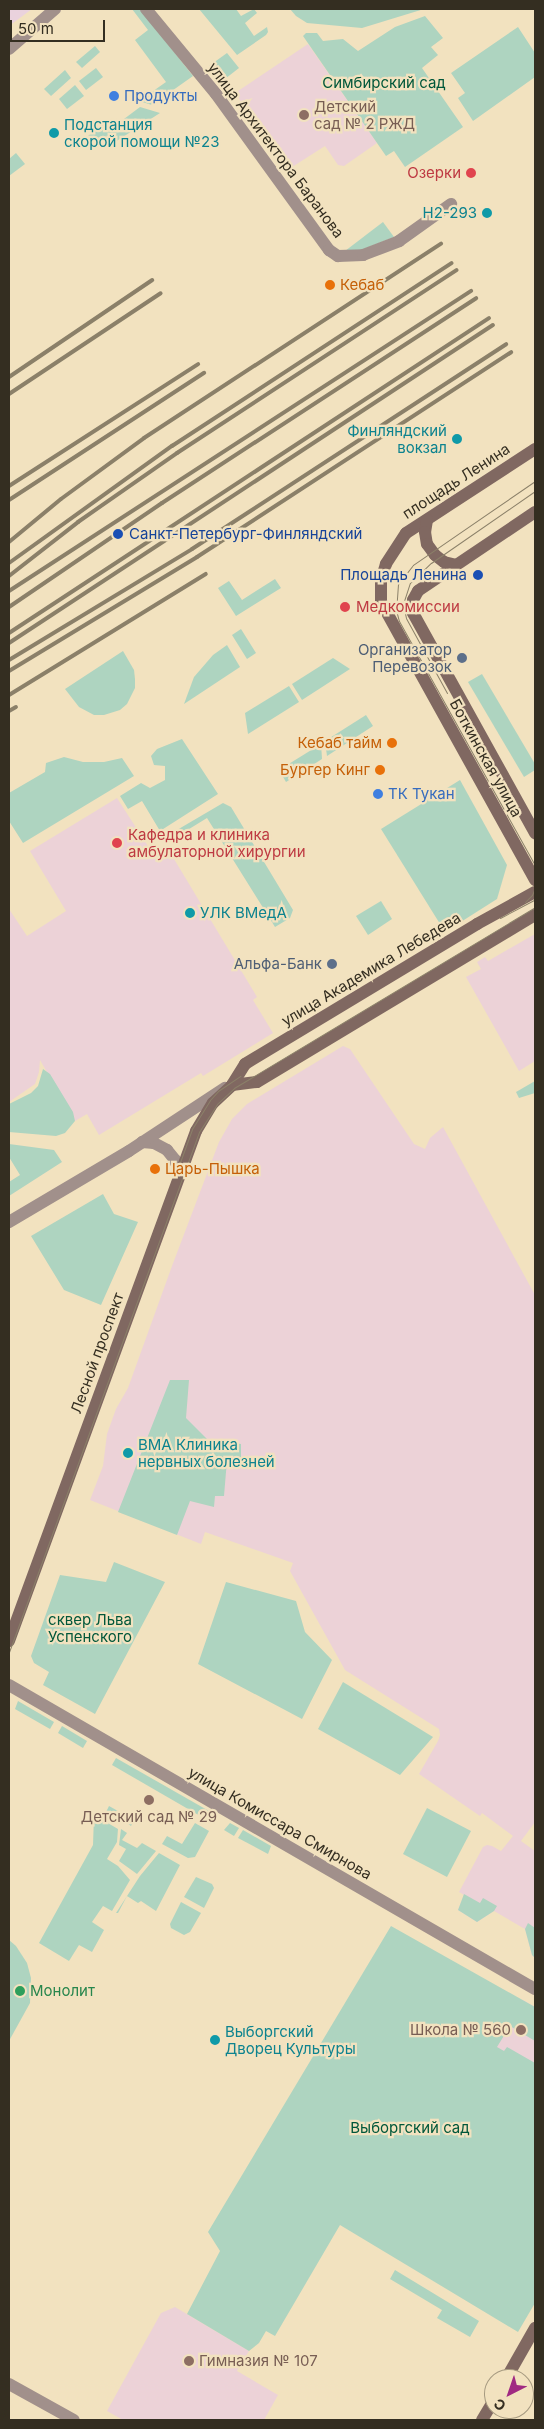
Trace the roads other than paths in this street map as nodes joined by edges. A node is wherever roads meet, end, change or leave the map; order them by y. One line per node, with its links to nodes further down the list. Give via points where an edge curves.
1 (55, 9): 3 (street)
2 (146, 9): 4 (street, улица Архитектора Баранова, via 216,94 329,250 338,256 363,255 399,241)
3 (9, 49)
4 (451, 204)
5 (535, 449): 7 (main road, площадь Ленина)
6 (535, 512): 8 (main road)
7 (427, 520): 8 (main road, via 428,544 439,558); 9 (main road, площадь Ленина, via 406,533 394,549 381,580 381,602)
8 (456, 565): 10 (main road, Боткинская улица, via 418,591 412,613)
9 (408, 652): 11 (main road, Боткинская улица)
10 (535, 833)
11 (535, 880)
12 (535, 892): 14 (main road, улица Академика Лебедева, via 245,1064)
13 (535, 915): 14 (main road, via 257,1082)
14 (232, 1085): 15 (street); 16 (main road, Лесной проспект, via 213,1103 196,1131)
15 (142, 1142): 16 (street, via 154,1143 167,1150 176,1160); 17 (street)
16 (180, 1173): 18 (main road, Лесной проспект)
17 (9, 1222)
18 (9, 1641)
19 (9, 1685): 20 (street, улица Комиссара Смирнова)
20 (535, 1989)
21 (535, 2328): 22 (main road)
22 (512, 2369)
23 (9, 2384): 24 (street)
24 (74, 2420)

